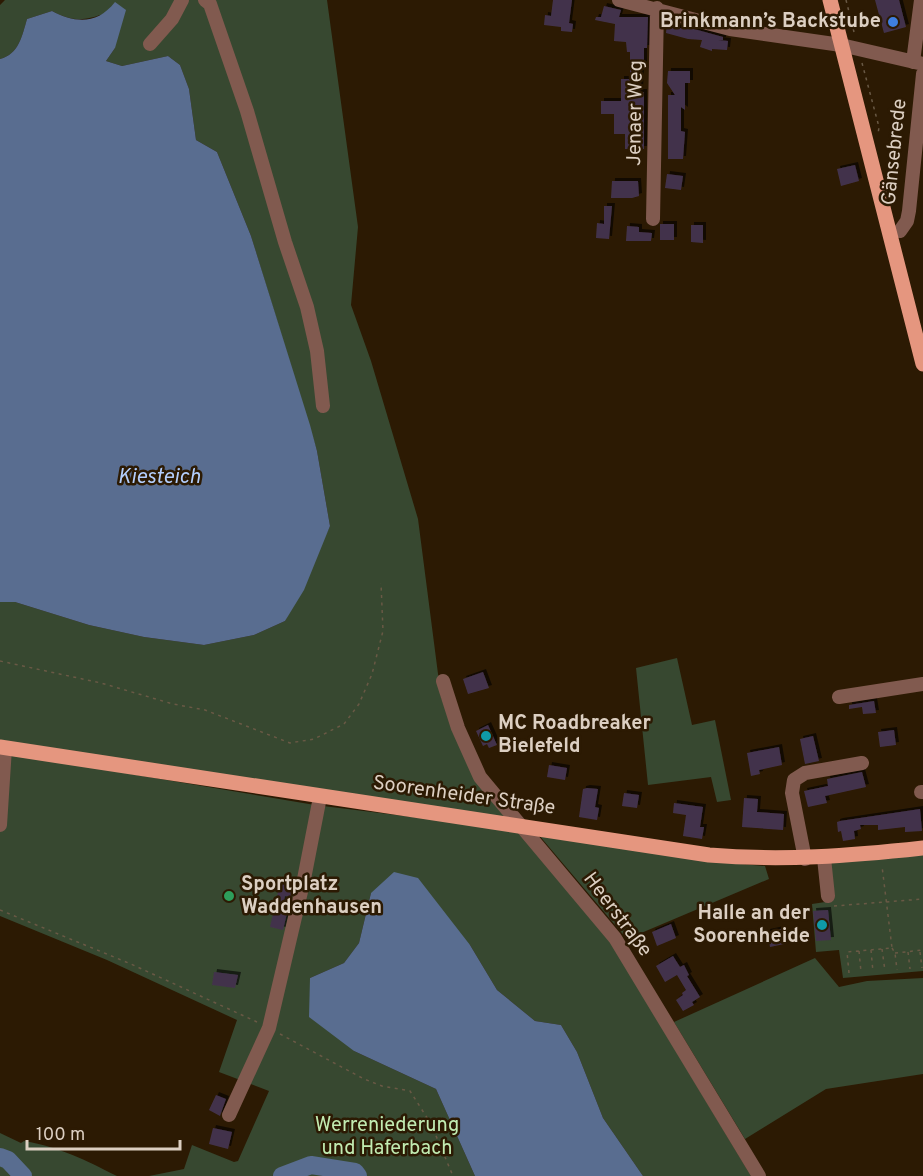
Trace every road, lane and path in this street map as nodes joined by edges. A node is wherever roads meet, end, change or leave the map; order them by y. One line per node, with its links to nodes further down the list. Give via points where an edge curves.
1 (182, 0): 8 (street, via 172,19)
2 (206, 0): 16 (street, via 247,111 307,307)
3 (619, 0): 7 (street)
4 (830, 0): 9 (main road)
5 (846, 0): 10 (path)
6 (921, 0): 11 (street)
7 (657, 8): 9 (street, via 730,29); 13 (street, Jenaer Weg)
8 (150, 44)
9 (841, 45): 10 (street); 15 (main road)
10 (858, 49): 11 (street)
11 (918, 63)
12 (923, 74): 14 (street, Gänsebrede, via 909,211)
13 (653, 219)
14 (900, 231)
15 (923, 364)
16 (323, 406)
17 (381, 583): 18 (path, via 383,631 372,674 344,724 314,739 290,743 205,710)
18 (0, 661)
19 (443, 681): 26 (street, Heerstraße, via 480,777)
20 (923, 684): 21 (street)
21 (839, 697)
22 (3, 747): 24 (main road, Soorenheider Straße); 25 (street)
23 (862, 763): 30 (street, via 805,773 794,780 792,793)
24 (320, 797): 26 (main road, Soorenheider Straße); 49 (street)
25 (0, 825)
26 (523, 826): 30 (main road, Soorenheider Straße, via 710,855); 52 (street, Heerstraße, via 615,938)
27 (923, 848): 28 (main road, Soorenheider Straße)
28 (880, 853): 29 (main road, Soorenheider Straße); 33 (path)
29 (824, 858): 30 (main road, Soorenheider Straße); 31 (street)
30 (805, 859)
31 (828, 896): 33 (path, via 829,906)
32 (923, 899): 33 (path)
33 (886, 902): 36 (path)
34 (0, 909): 49 (path)
35 (882, 948): 36 (path); 37 (path); 45 (path)
36 (892, 948): 41 (path)
37 (871, 950): 39 (path); 47 (path)
38 (921, 950): 40 (path); 42 (path)
39 (859, 951): 46 (path); 48 (path, via 847,952)
40 (908, 951): 41 (path); 43 (path)
41 (895, 953): 44 (path)
42 (922, 968)
43 (910, 969)
44 (897, 970)
45 (885, 971)
46 (861, 972)
47 (873, 972)
48 (849, 973)
49 (269, 1028): 50 (street); 51 (path, via 364,1079 410,1091 431,1124)
50 (229, 1115)
51 (453, 1176)
52 (759, 1176)

